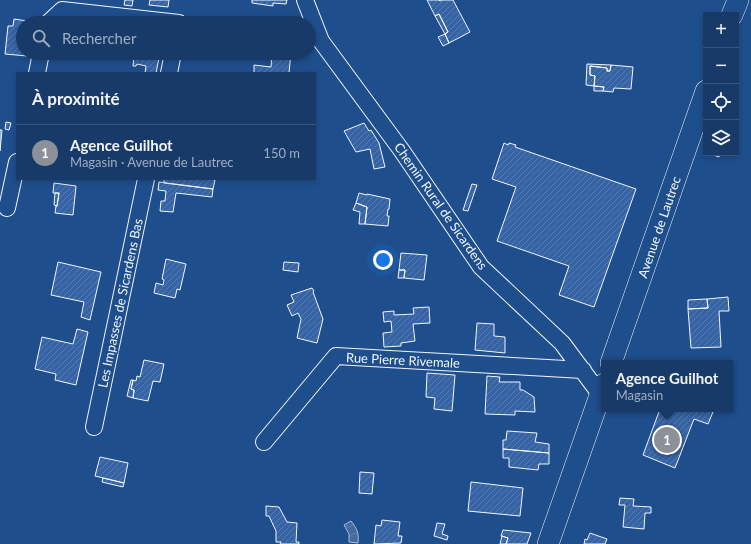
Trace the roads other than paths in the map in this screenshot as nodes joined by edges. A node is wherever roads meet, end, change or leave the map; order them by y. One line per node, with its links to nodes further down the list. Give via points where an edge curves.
1 (305, 0): 6 (street, Chemin Rural de Sicardens)
2 (738, 0): 3 (main road)
3 (733, 12)
4 (56, 16): 5 (street, via 62,10)
5 (116, 16)
6 (309, 16)
7 (316, 41): 17 (street, Chemin Rural de Sicardens, via 402,151 481,266 562,343)
8 (40, 60): 10 (street)
9 (172, 60): 11 (street)
10 (37, 72)
11 (169, 72)
12 (703, 100): 16 (main road, Avenue de Lautrec)
13 (16, 167): 15 (street)
14 (146, 180): 20 (street, Les Impasses de Sicardens Bas)
15 (7, 208)
16 (612, 360)
17 (583, 370): 18 (street, Chemin Rural de Sicardens); 21 (street, Rue Pierre Rivemale, via 336,356)
18 (601, 388)
19 (601, 392): 22 (main road)
20 (94, 427)
21 (264, 442)
22 (548, 544)

